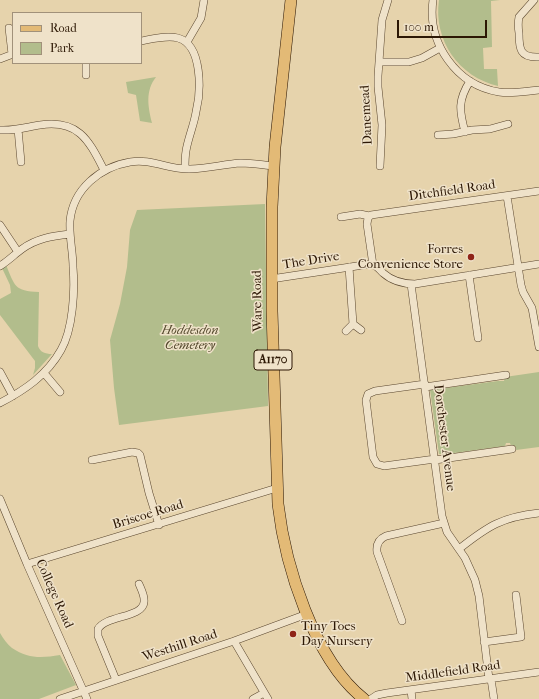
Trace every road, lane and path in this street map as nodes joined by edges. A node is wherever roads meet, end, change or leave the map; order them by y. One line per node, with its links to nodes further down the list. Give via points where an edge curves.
1 (204, 0): 8 (street, via 199,22)
2 (291, 0): 25 (main road, Ware Road / A1170)
3 (388, 0): 14 (street, Danemead, via 382,20)
4 (433, 0): 10 (street, via 433,22)
5 (534, 0): 12 (street, via 519,17 519,45 526,55)
6 (9, 28): 9 (street)
7 (142, 41): 8 (street, via 171,37)
8 (187, 42): 27 (street, via 195,56 199,93 186,151)
9 (12, 48)
10 (440, 48): 14 (street, via 409,62); 17 (street, via 455,68)
11 (12, 54): 13 (street)
12 (539, 57)
13 (0, 59)
14 (379, 62): 26 (street, Danemead, via 378,87 382,131)
15 (86, 64): 16 (street)
16 (86, 75)
17 (470, 81): 18 (street, via 485,88 504,92); 22 (street, via 461,99)
18 (539, 90)
19 (508, 124): 22 (street)
20 (18, 129): 21 (street); 24 (street); 28 (street, via 52,124 73,128 86,138)
21 (0, 130)
22 (465, 132): 23 (street)
23 (438, 135)
24 (22, 162)
25 (274, 166): 27 (street, via 243,163); 42 (main road, Ware Road / A1170)
26 (380, 166)
27 (185, 169): 28 (street, via 142,160)
28 (104, 170): 34 (street, via 92,179 78,196 72,214)
29 (539, 191): 30 (street, Ditchfield Road)
30 (507, 196): 31 (street, Ditchfield Road); 40 (street)
31 (369, 216): 32 (street, Ditchfield Road, via 360,214); 37 (street, via 367,224)
32 (341, 217)
33 (0, 225): 35 (street)
34 (70, 234): 35 (street, via 42,239); 50 (street, via 74,278 70,318 61,350)
35 (18, 252): 38 (street)
36 (539, 264): 40 (street)
37 (373, 265): 39 (street, The Drive); 43 (street, via 392,279)
38 (0, 266)
39 (349, 267): 42 (street, The Drive); 44 (street)
40 (518, 268): 41 (street); 48 (street, via 521,288 531,304)
41 (469, 275): 43 (street); 47 (street)
42 (271, 279): 59 (main road, Ware Road / A1170)
43 (411, 284): 52 (street, Dorchester Avenue)
44 (353, 324): 45 (street); 46 (street)
45 (361, 330)
46 (346, 331)
47 (478, 338)
48 (539, 347)
49 (0, 372): 54 (street)
50 (44, 373): 53 (street); 54 (street)
51 (506, 375): 52 (street)
52 (425, 385): 57 (street, Dorchester Avenue); 57 (street, via 368,394 366,400 371,441 375,461 381,466)
53 (60, 392)
54 (13, 396): 55 (street)
55 (0, 403)
56 (512, 449): 57 (street)
57 (435, 459): 62 (street, Dorchester Avenue)
58 (92, 460): 63 (street, via 132,452 139,454)
59 (277, 488): 63 (street, Briscoe Road); 68 (main road, Ware Road / A1170, via 286,551)
60 (0, 499): 65 (street, College Road)
61 (539, 513): 64 (street, via 514,516 500,521)
62 (444, 523): 64 (street, Dorchester Avenue, via 449,536); 69 (street, via 386,536 378,544 377,552)
63 (159, 525): 65 (street, Briscoe Road)
64 (459, 549): 71 (street, Dorchester Avenue, via 470,566 477,587)
65 (27, 564): 75 (street, College Road)
66 (139, 584): 74 (street, via 144,599 142,608 104,623 98,629 98,636)
67 (516, 595): 71 (street, via 521,637)
68 (307, 614): 70 (street, Westhill Road); 81 (main road, Ware Road / A1170, via 330,659 348,684)
69 (402, 622)
70 (234, 641): 74 (street, Westhill Road); 77 (street)
71 (484, 642): 73 (street, Dorchester Avenue)
72 (539, 672): 73 (street, Middlefield Road)
73 (490, 679): 76 (street, Middlefield Road); 84 (street, Dorchester Avenue)
74 (116, 680): 75 (street, Westhill Road)
75 (84, 690): 78 (street, Westhill Road); 79 (street, College Road)
76 (411, 690): 82 (street, Middlefield Road, via 382,694); 83 (street)
77 (266, 696): 80 (street)
78 (60, 699)
79 (87, 699)
80 (253, 699)
81 (364, 699)
82 (371, 699)
83 (412, 699)
84 (494, 699)

